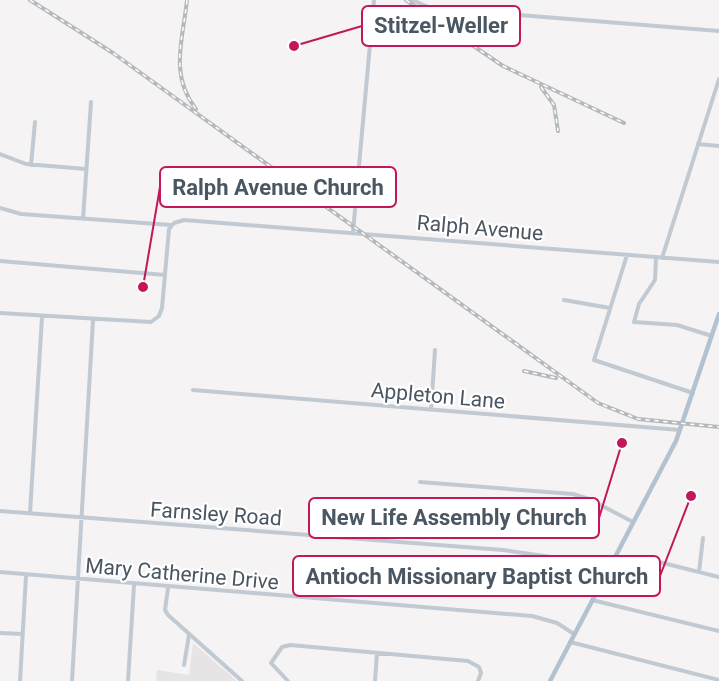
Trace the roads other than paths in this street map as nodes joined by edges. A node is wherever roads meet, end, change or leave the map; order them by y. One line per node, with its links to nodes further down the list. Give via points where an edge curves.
1 (374, 0): 15 (street)
2 (412, 0): 3 (street, via 442,13)
3 (719, 31)
4 (719, 79): 7 (street)
5 (91, 102): 11 (street)
6 (35, 122): 10 (street)
7 (698, 144): 8 (street); 18 (street)
8 (719, 146)
9 (0, 153): 10 (street, via 10,160)
10 (32, 165): 11 (street)
11 (86, 169): 13 (street)
12 (0, 208): 13 (street, Ralph Avenue, via 21,214)
13 (83, 219): 14 (street, Ralph Avenue)
14 (171, 225): 15 (street, Ralph Avenue, via 184,220); 21 (street)
15 (353, 232): 16 (street, Ralph Avenue)
16 (627, 255): 17 (street, Ralph Avenue); 23 (street)
17 (656, 257): 18 (street, Ralph Avenue); 28 (street, via 655,280 639,304 634,322 677,324)
18 (662, 258): 20 (street, Ralph Avenue)
19 (0, 261): 21 (street)
20 (719, 262)
21 (165, 275): 27 (street, via 162,308 154,320)
22 (564, 300): 23 (street)
23 (610, 308): 31 (street, via 594,359 597,363)
24 (0, 313): 26 (street)
25 (719, 314): 28 (main road)
26 (42, 317): 27 (street); 36 (street)
27 (93, 320): 37 (street)
28 (712, 336): 31 (main road)
29 (435, 350): 32 (street)
30 (193, 390): 32 (street, Appleton Lane)
31 (694, 393): 33 (main road)
32 (430, 410): 33 (street, Appleton Lane)
33 (680, 430): 38 (main road)
34 (420, 482): 38 (street, via 573,494)
35 (0, 511): 36 (street, Farnsley Road)
36 (30, 513): 37 (street, Farnsley Road)
37 (80, 518): 45 (street, Farnsley Road, via 522,552 565,559); 46 (street)
38 (633, 522): 40 (main road)
39 (703, 538): 42 (street)
40 (615, 557): 42 (street, via 655,561); 45 (main road)
41 (0, 572): 43 (street, Mary Catherine Drive)
42 (699, 572): 44 (street)
43 (26, 576): 46 (street, Mary Catherine Drive); 52 (street)
44 (719, 577)
45 (603, 580): 49 (main road)
46 (78, 581): 47 (street, Mary Catherine Drive); 61 (street)
47 (134, 585): 48 (street, Mary Catherine Drive); 62 (street)
48 (168, 588): 53 (street, via 166,612); 54 (street, Mary Catherine Drive, via 532,616 557,623)
49 (592, 600): 50 (street); 54 (main road)
50 (719, 631)
51 (1, 633): 52 (street)
52 (22, 634): 60 (street)
53 (189, 634): 57 (street); 63 (street)
54 (574, 634): 55 (main road)
55 (570, 642): 58 (main road); 59 (street)
56 (377, 653): 64 (street, via 286,645 271,664); 65 (street); 66 (street, via 468,660 479,667)
57 (184, 665)
58 (553, 680)
59 (719, 680)
60 (20, 681)
61 (72, 681)
62 (128, 681)
63 (242, 681)
64 (288, 681)
65 (375, 681)
66 (478, 681)

